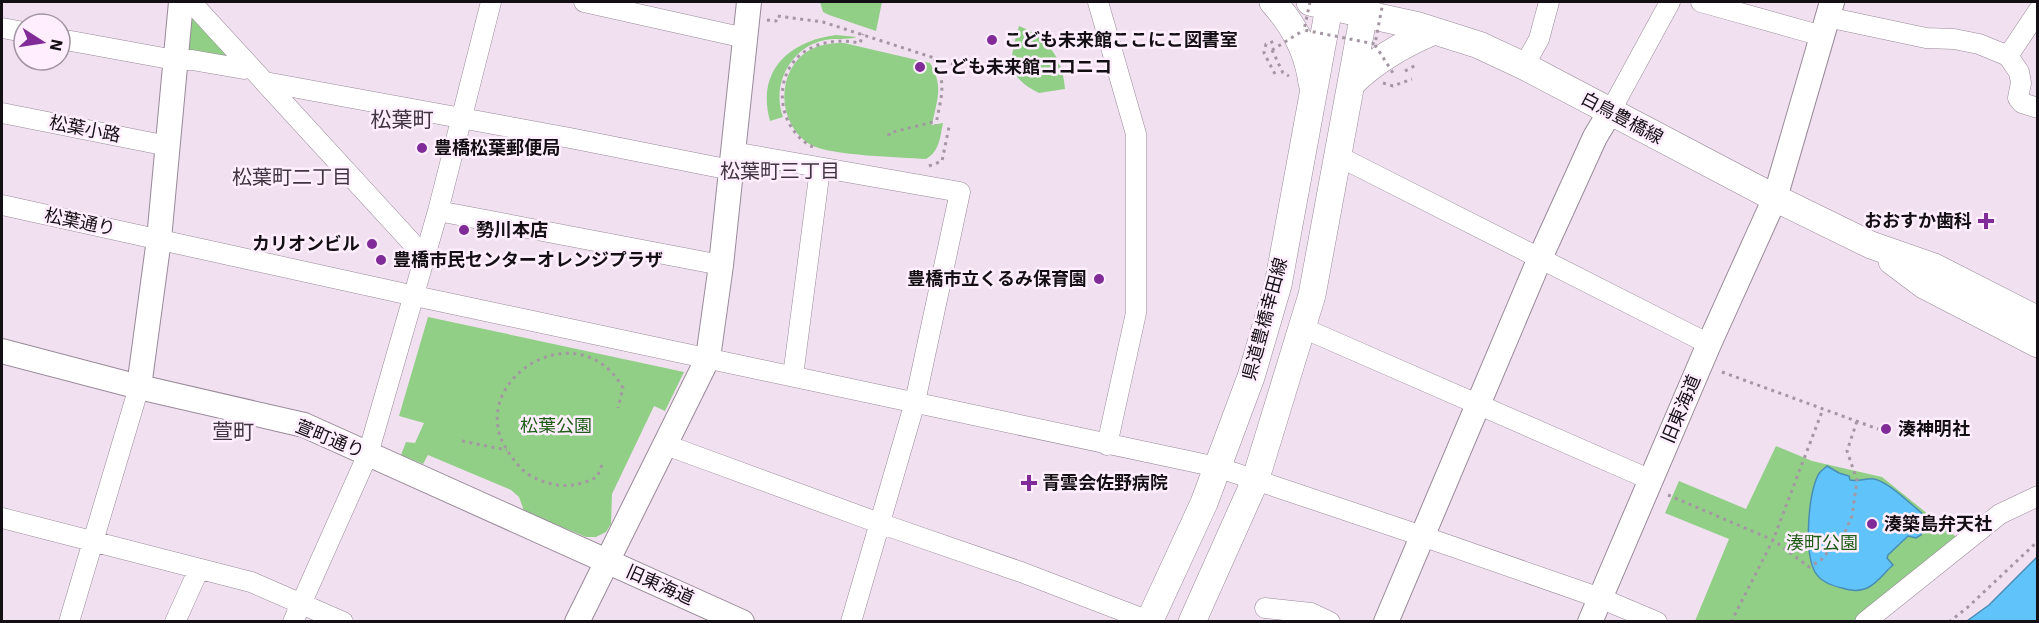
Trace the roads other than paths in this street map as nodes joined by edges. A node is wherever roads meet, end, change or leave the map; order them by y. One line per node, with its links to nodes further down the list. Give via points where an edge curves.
1 (181, 2): 20 (street)
2 (190, 2): 21 (street)
3 (491, 2): 29 (street)
4 (584, 2): 17 (street)
5 (749, 2): 17 (street)
6 (1098, 2): 54 (street, via 1136,134 1136,313)
7 (1273, 2): 25 (main road, via 1302,47)
8 (1320, 2): 13 (main road, 白鳥豊橋線); 25 (main road, 県道豊橋幸田線)
9 (1405, 2): 16 (main road)
10 (1549, 2): 22 (street, via 1539,39)
11 (1670, 2): 27 (street)
12 (1701, 2): 15 (street)
13 (1371, 5): 16 (main road, 白鳥豊橋線); 24 (main road, 県道豊橋幸田線)
14 (2037, 11): 19 (street)
15 (1827, 18): 19 (street, via 1926,38 1963,40); 34 (street, 旧東海道)
16 (1427, 29): 22 (main road, 白鳥豊橋線, via 1479,45); 24 (main road)
17 (745, 38): 32 (street)
18 (72, 41): 20 (street)
19 (2008, 56): 26 (street, via 2019,72 2018,98)
20 (176, 60): 21 (street, via 244,69); 30 (street)
21 (249, 65): 23 (street)
22 (1524, 66): 27 (main road, 白鳥豊橋線)
23 (265, 82): 29 (street); 39 (street)
24 (1352, 83): 31 (main road, 県道豊橋幸田線)
25 (1313, 90): 56 (main road, 県道豊橋幸田線, via 1278,285 1251,377)
26 (2037, 108)
27 (1610, 112): 34 (main road, 白鳥豊橋線); 40 (street)
28 (2, 113): 30 (street, 松葉小路)
29 (462, 118): 32 (street); 36 (street)
30 (168, 146): 37 (street)
31 (1338, 156): 40 (street); 44 (main road, 県道豊橋幸田線)
32 (732, 161): 33 (street); 41 (street)
33 (820, 169): 49 (street); 51 (street, via 960,192)
34 (1775, 198): 38 (main road, 白鳥豊橋線); 45 (street, 旧東海道)
35 (2, 205): 37 (street, 松葉通り)
36 (438, 211): 39 (street); 41 (street)
37 (159, 238): 42 (street, 松葉通り); 50 (street)
38 (1871, 245): 43 (main road, 白鳥豊橋線, via 1934,267); 46 (main road, 白鳥豊橋線, via 1924,285)
39 (425, 257): 42 (street)
40 (1540, 258): 45 (street); 52 (street)
41 (720, 265): 48 (street)
42 (415, 296): 48 (street, 松葉通り); 55 (street)
43 (2035, 313)
44 (1303, 328): 52 (street); 57 (main road, 県道豊橋幸田線)
45 (1709, 344): 58 (street, 旧東海道)
46 (2037, 344)
47 (2, 351): 50 (street, 萱町通り)
48 (708, 358): 49 (street, 松葉通り); 53 (street)
49 (793, 376): 51 (street, 松葉通り)
50 (139, 387): 55 (street, 萱町通り, via 304,425); 63 (street)
51 (915, 402): 54 (street, 松葉通り); 61 (street)
52 (1478, 404): 58 (street); 62 (street)
53 (666, 445): 61 (street); 64 (street)
54 (1107, 445): 56 (street, 松葉通り)
55 (368, 454): 64 (street, 萱町通り); 67 (street)
56 (1217, 467): 57 (street, 松葉通り); 76 (main road, 県道豊橋幸田線)
57 (1255, 481): 62 (street, 松葉通り); 77 (main road, 県道豊橋幸田線)
58 (1660, 487): 66 (street, 旧東海道)
59 (2037, 496): 82 (street, via 2000,514)
60 (2, 518): 63 (street)
61 (879, 523): 75 (street); 76 (street)
62 (1422, 536): 66 (street, 松葉通り); 79 (street)
63 (93, 542): 65 (street); 69 (street)
64 (608, 562): 73 (street, 旧東海道); 74 (street, 旧東海道)
65 (199, 569): 67 (street, via 250,582); 70 (street)
66 (1600, 598): 80 (street, 旧東海道); 81 (street, 松葉通り)
67 (301, 603): 71 (street); 72 (street)
68 (1265, 608): 78 (street, via 1311,613)
69 (69, 621)
70 (176, 621)
71 (293, 621)
72 (343, 621)
73 (577, 621)
74 (742, 621)
75 (851, 621)
76 (1149, 621)
77 (1192, 621)
78 (1330, 621)
79 (1386, 621)
80 (1590, 621)
81 (1657, 621)
82 (1865, 621)

